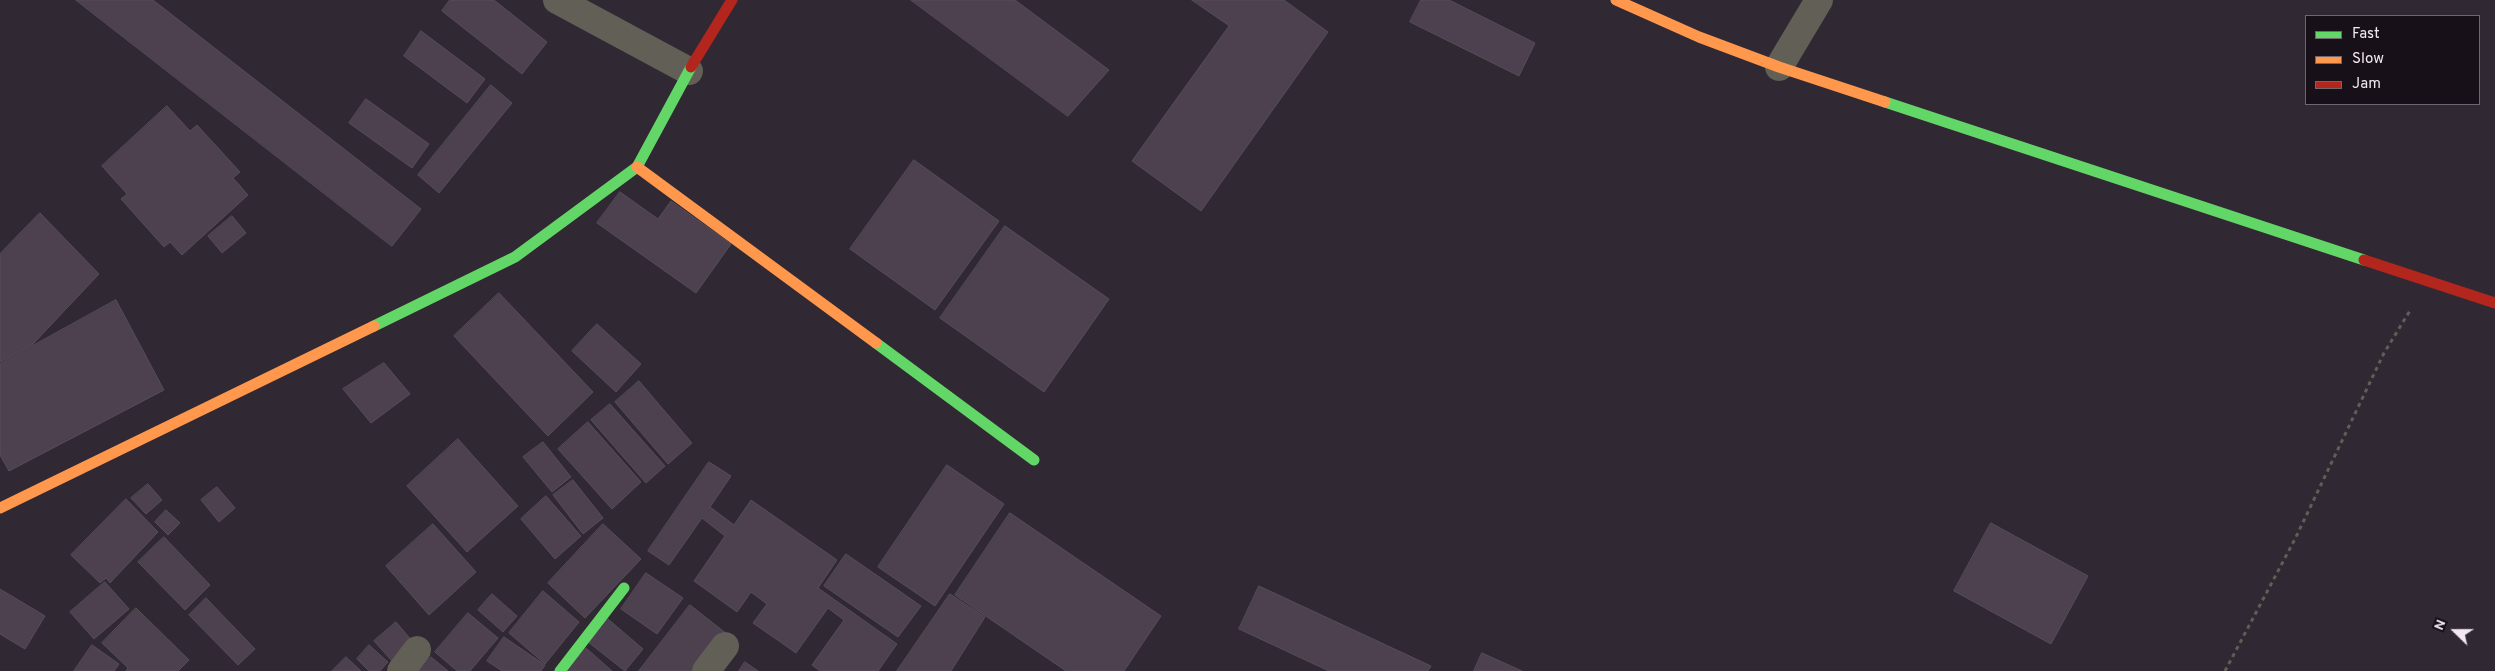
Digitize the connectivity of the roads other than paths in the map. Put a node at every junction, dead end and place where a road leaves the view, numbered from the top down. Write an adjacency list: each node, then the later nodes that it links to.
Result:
1 (557, 0): 6 (street)
2 (732, 0): 6 (street)
3 (1616, 0): 5 (street)
4 (1820, 0): 5 (street)
5 (1780, 67): 8 (street)
6 (689, 71): 7 (street)
7 (637, 167): 9 (street); 10 (street)
8 (2495, 303)
9 (1034, 460)
10 (0, 508)
11 (624, 588): 13 (street)
12 (725, 646): 14 (street)
13 (560, 671)
14 (706, 671)

